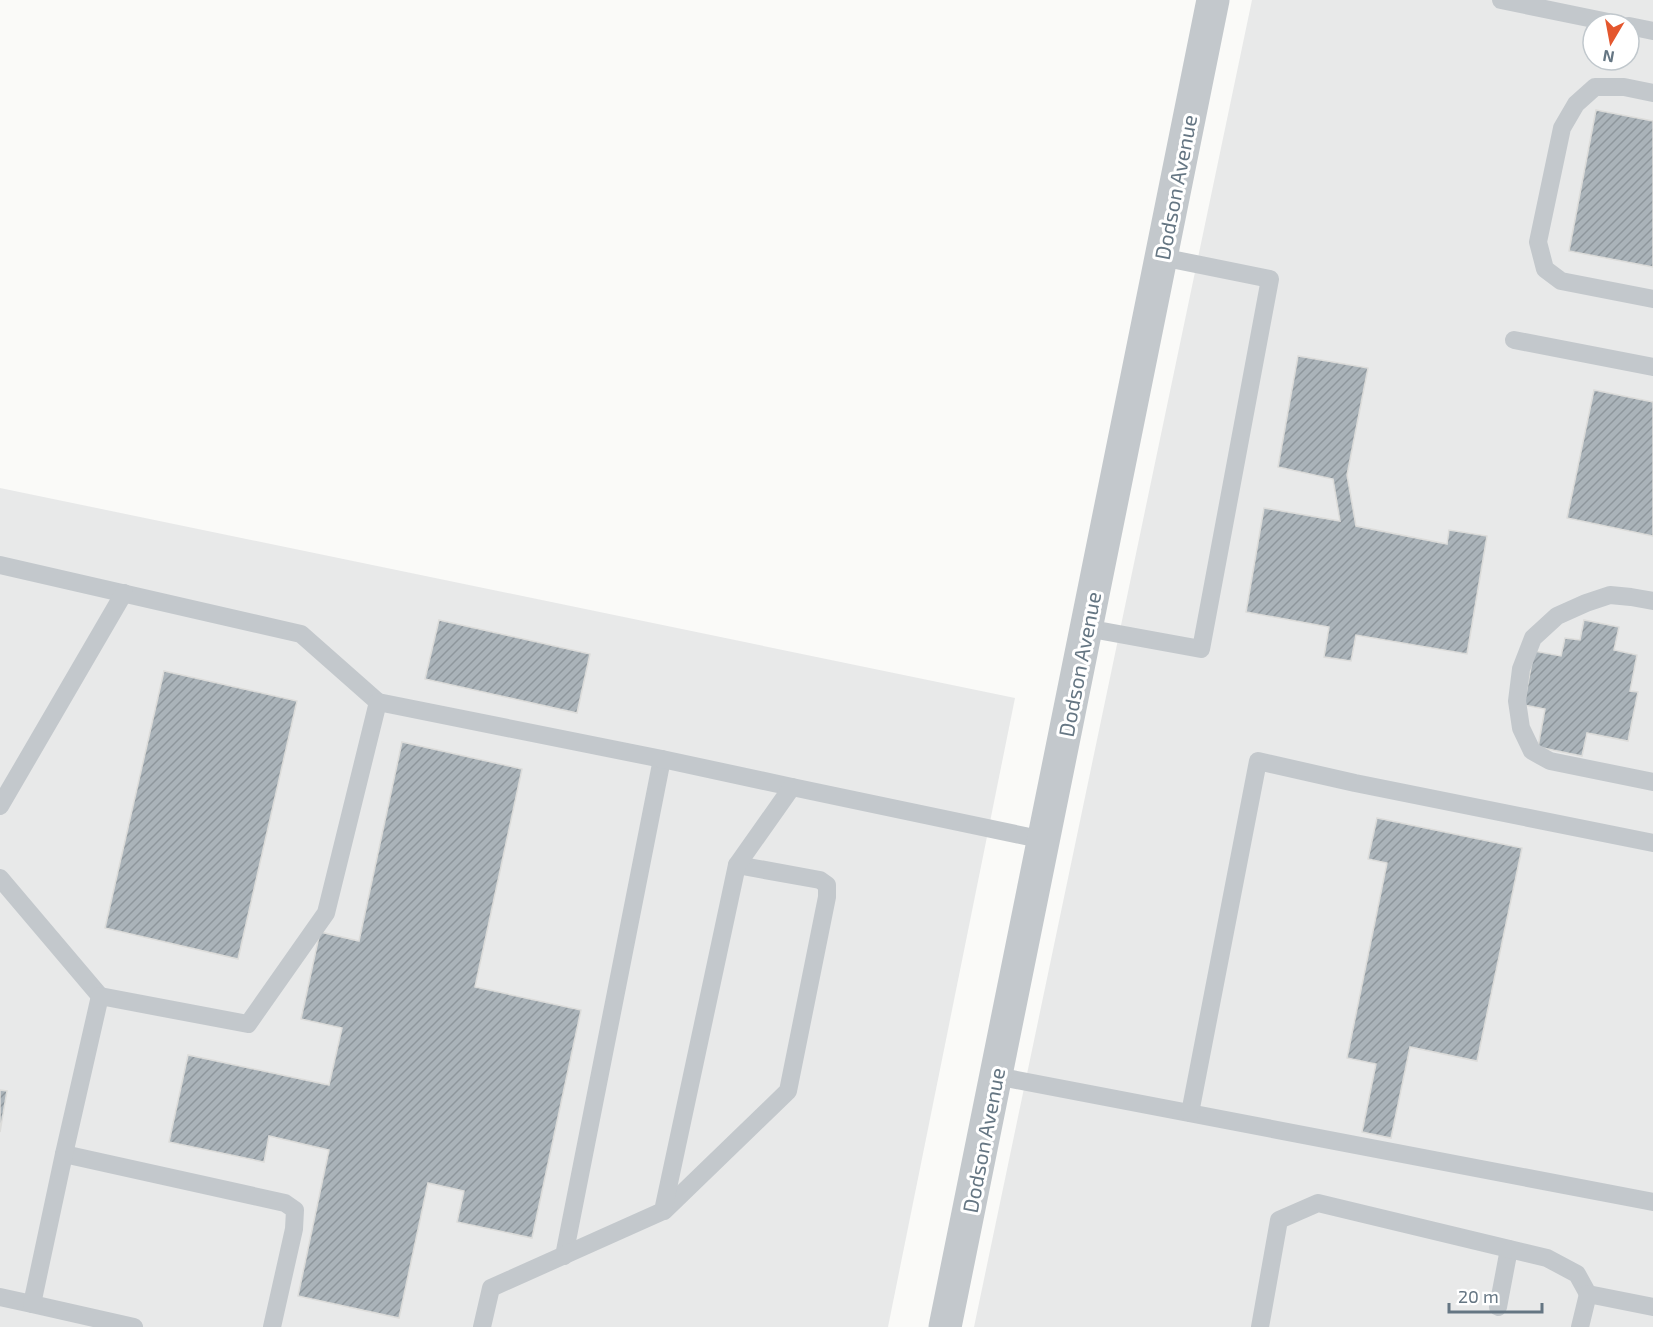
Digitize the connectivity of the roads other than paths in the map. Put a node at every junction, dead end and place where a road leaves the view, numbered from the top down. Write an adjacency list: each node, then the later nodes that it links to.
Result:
1 (1213, 0): 5 (street, Dodson Avenue)
2 (1501, 0): 3 (lane)
3 (1581, 17)
4 (1653, 93): 6 (lane)
5 (1161, 257): 12 (street, Dodson Avenue); 12 (lane)
6 (1653, 299)
7 (1514, 340): 8 (lane)
8 (1653, 367)
9 (0, 565): 10 (lane)
10 (124, 593): 13 (lane); 17 (lane)
11 (1653, 601): 15 (lane)
12 (1086, 628): 18 (street, Dodson Avenue)
13 (378, 702): 14 (lane); 22 (lane)
14 (662, 759): 16 (lane); 29 (lane)
15 (1653, 782)
16 (792, 788): 18 (lane); 20 (lane)
17 (0, 806)
18 (1044, 840): 23 (street, Dodson Avenue)
19 (1653, 843): 24 (lane)
20 (737, 865): 27 (lane); 27 (lane)
21 (0, 878): 22 (lane)
22 (100, 996): 25 (lane)
23 (996, 1076): 24 (lane); 38 (street, Dodson Avenue)
24 (1190, 1113): 26 (lane)
25 (64, 1154): 32 (lane); 36 (lane)
26 (1653, 1203)
27 (663, 1211): 29 (lane)
28 (1509, 1249): 30 (lane); 33 (lane); 39 (lane)
29 (564, 1256): 37 (lane)
30 (1588, 1294): 34 (lane); 40 (lane)
31 (0, 1297): 32 (lane)
32 (32, 1304): 35 (lane)
33 (1498, 1307)
34 (1653, 1307)
35 (134, 1327)
36 (272, 1327)
37 (482, 1327)
38 (945, 1327)
39 (1260, 1327)
40 (1580, 1327)

